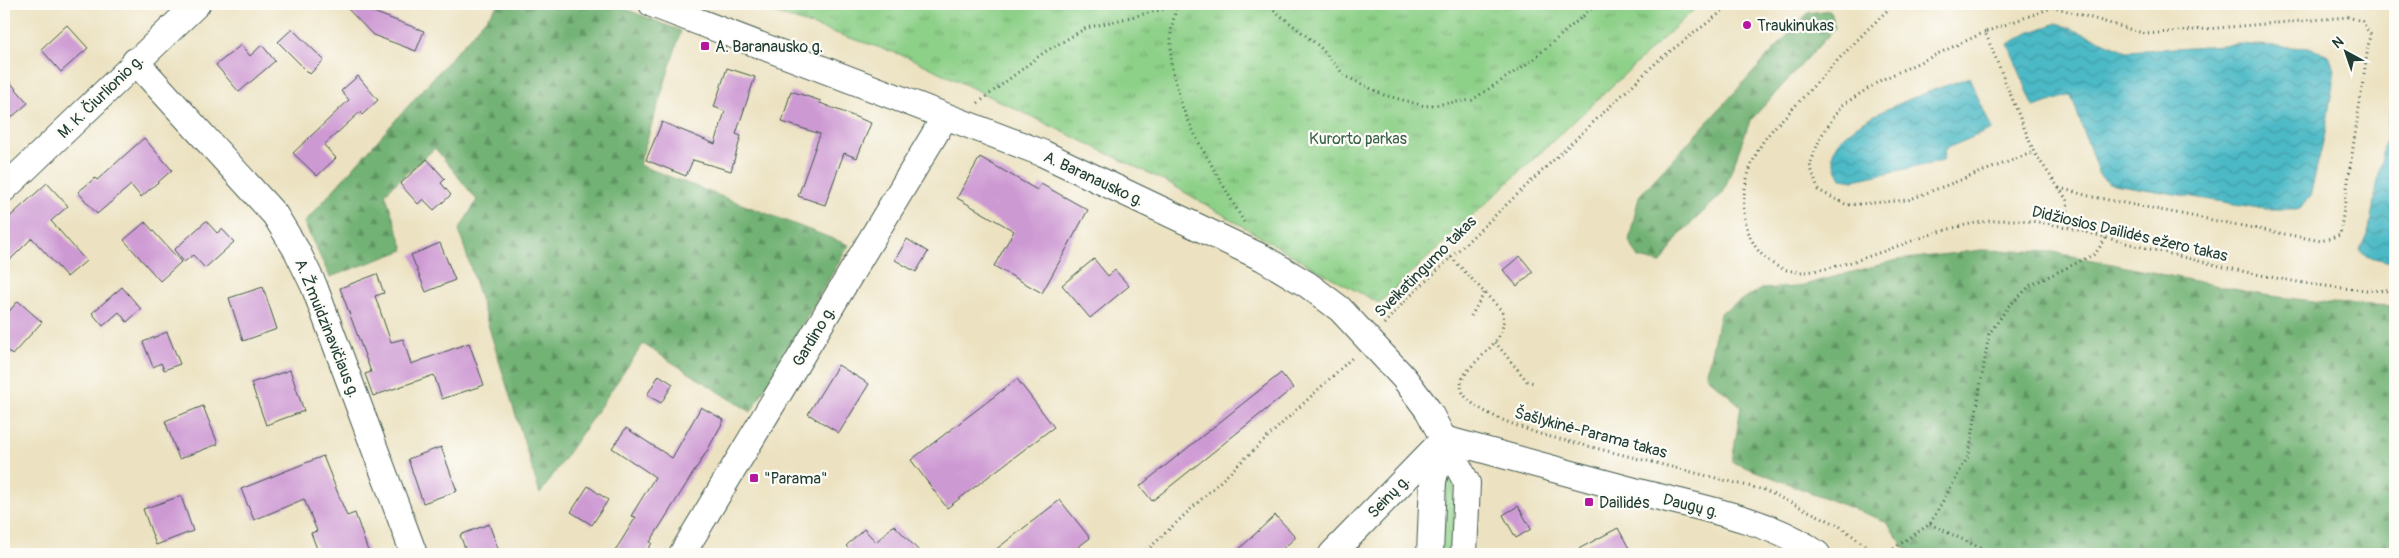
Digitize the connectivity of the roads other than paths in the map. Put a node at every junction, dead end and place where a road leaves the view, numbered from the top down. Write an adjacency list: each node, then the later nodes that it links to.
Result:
1 (197, 4): 3 (street, M. K. Čiurlionio g.)
2 (652, 4): 4 (street, A. Baranausko g.)
3 (135, 61): 5 (street, M. K. Čiurlionio g.); 7 (street, A. Žmuidzinavičiaus g.)
4 (956, 121): 6 (street, A. Baranausko g.); 8 (street, Gardino g.)
5 (4, 190)
6 (1444, 439): 9 (street, Seinų g.); 10 (street); 11 (street, A. Baranausko g.); 12 (street, Daugų g.)
7 (414, 554)
8 (682, 554)
9 (1332, 554)
10 (1430, 554)
11 (1464, 554)
12 (1818, 554)

